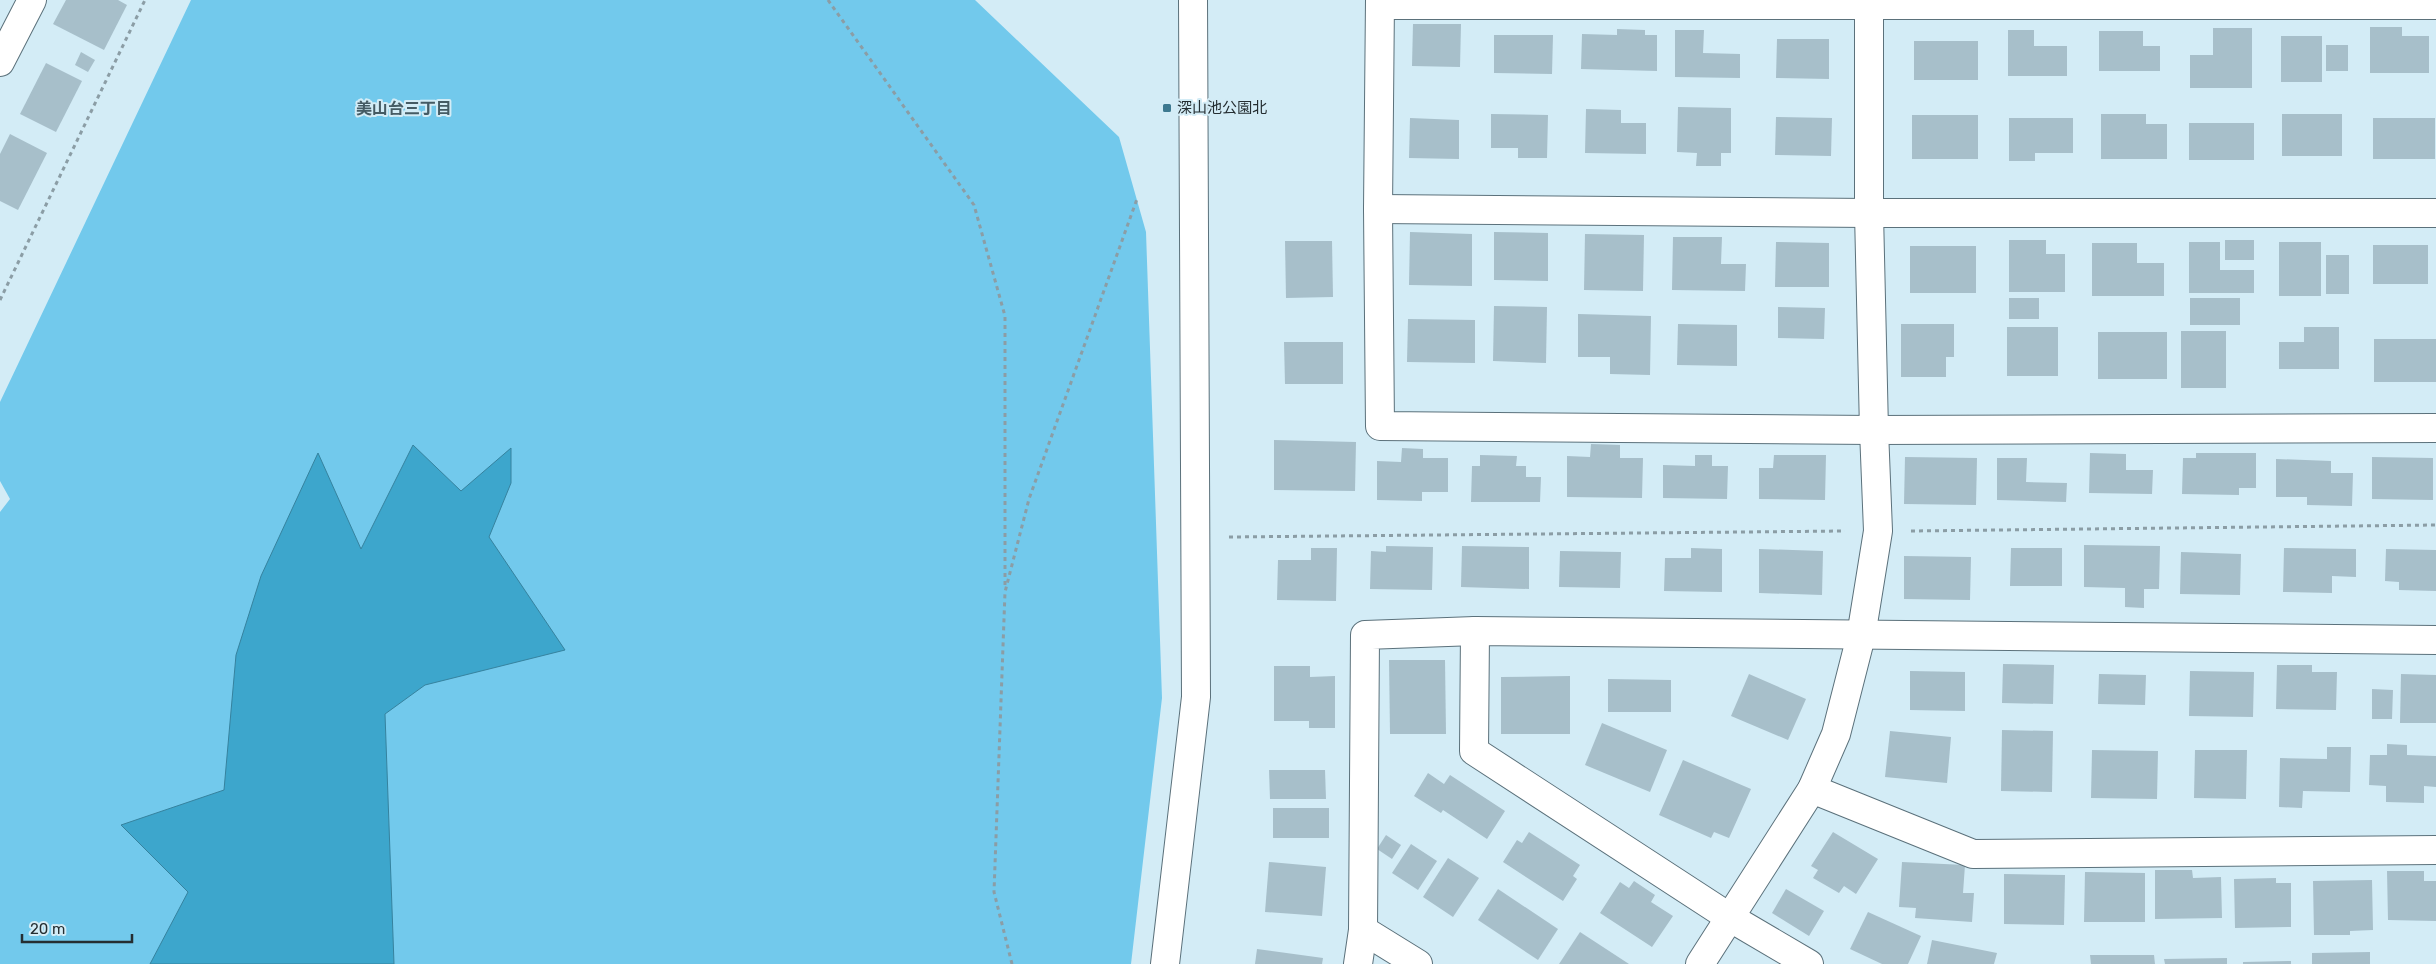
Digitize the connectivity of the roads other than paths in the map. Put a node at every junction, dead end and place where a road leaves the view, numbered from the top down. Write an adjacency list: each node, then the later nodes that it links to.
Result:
1 (32, 0): 6 (street)
2 (1193, 0): 19 (street)
3 (1380, 3): 4 (street); 7 (street)
4 (1870, 3): 5 (street); 8 (street)
5 (2436, 5)
6 (0, 62)
7 (1378, 209): 8 (street); 11 (street)
8 (1869, 213): 9 (street); 11 (street)
9 (2436, 213)
10 (2436, 428): 11 (street)
11 (1874, 430): 13 (street)
12 (1475, 632): 13 (street); 17 (street); 18 (street)
13 (1861, 636): 14 (street); 15 (street)
14 (2436, 640)
15 (1812, 789): 16 (street); 17 (street)
16 (2436, 850)
17 (1729, 917): 22 (street); 23 (street)
18 (1363, 930): 20 (street); 21 (street)
19 (1165, 964)
20 (1358, 964)
21 (1418, 964)
22 (1700, 964)
23 (1808, 964)

